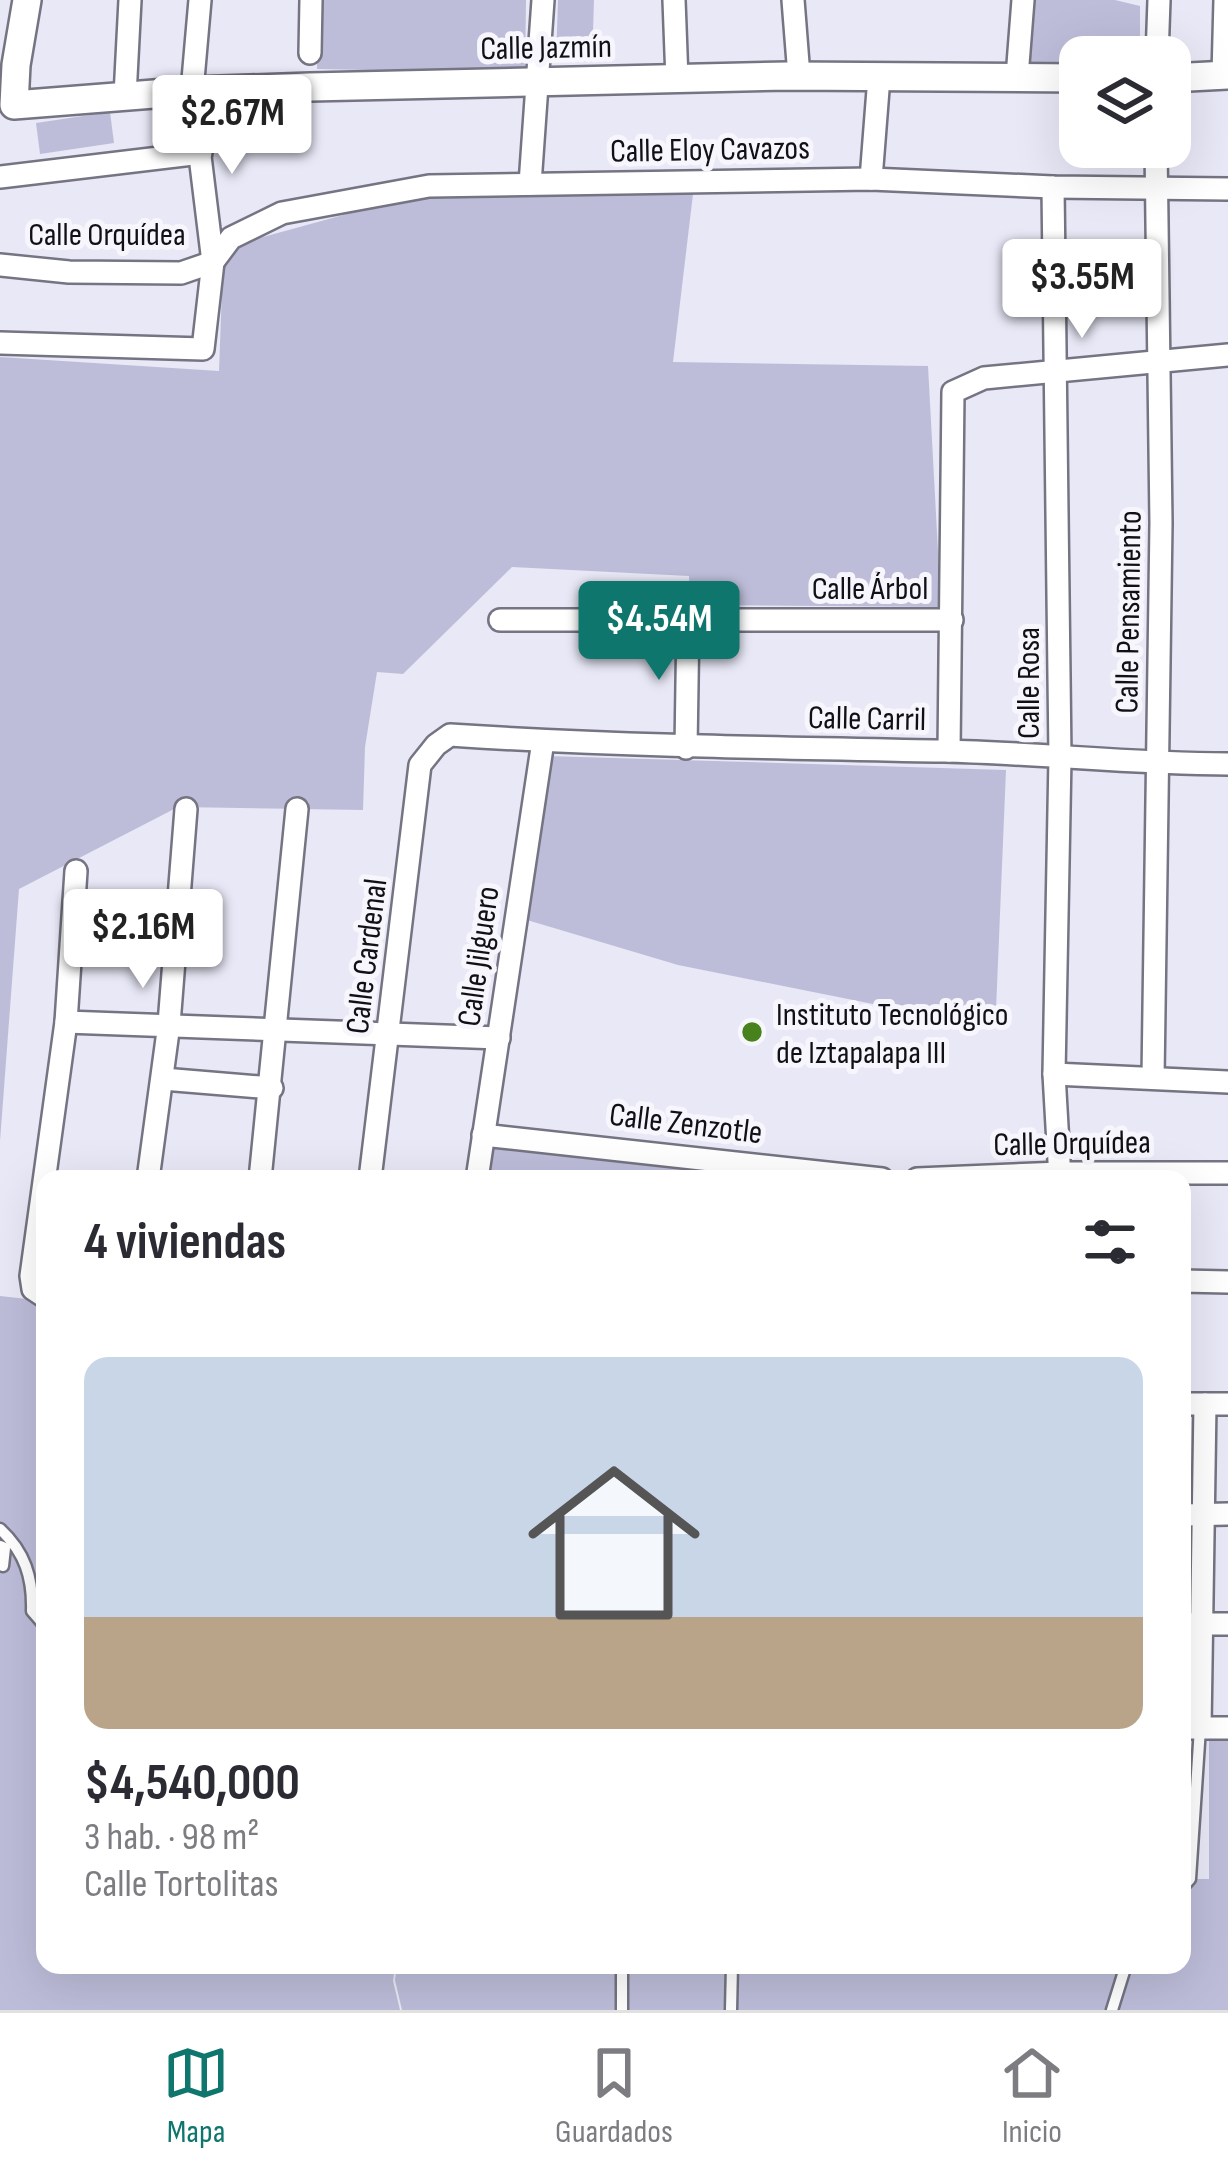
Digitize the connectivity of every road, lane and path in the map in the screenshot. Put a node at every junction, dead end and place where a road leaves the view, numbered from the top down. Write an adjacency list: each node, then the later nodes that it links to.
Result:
1 (27, 0): 23 (street)
2 (130, 0): 22 (street)
3 (200, 0): 21 (street)
4 (311, 0): 12 (street)
5 (543, 0): 20 (street)
6 (674, 0): 19 (street)
7 (793, 0): 14 (street)
8 (1023, 0): 16 (street)
9 (1160, 0): 11 (street)
10 (1225, 0): 13 (street)
11 (1158, 36)
12 (310, 53)
13 (1225, 75): 17 (street)
14 (799, 76): 15 (street, Calle Jazmín); 19 (street, Calle Jazmín)
15 (879, 77): 16 (street, Calle Jazmín); 27 (street)
16 (1017, 77): 18 (street, Calle Jazmín)
17 (1191, 77)
18 (1059, 78)
19 (676, 80): 20 (street, Calle Jazmín)
20 (539, 82): 21 (street, Calle Jazmín); 28 (street)
21 (192, 91): 22 (street, Calle Jazmín); 24 (street)
22 (125, 96): 23 (street, Calle Jazmín)
23 (7, 105)
24 (201, 153): 26 (street); 32 (street)
25 (1156, 168): 30 (street, Calle Pensamiento)
26 (0, 178)
27 (871, 179): 28 (street, Calle Eloy Cavazos); 29 (street, Calle Eloy Cavazos)
28 (530, 184): 32 (street, Calle Eloy Cavazos)
29 (1053, 187): 30 (street, Calle Eloy Cavazos); 37 (street, Calle Rosa)
30 (1156, 188): 31 (street, Calle Eloy Cavazos); 36 (street, Calle Pensamiento)
31 (1228, 188)
32 (213, 262): 33 (street, Calle Orquídea); 34 (street)
33 (0, 265)
34 (0, 343)
35 (1228, 355): 36 (street)
36 (1160, 362): 37 (street); 46 (street, Calle Pensamiento)
37 (1057, 372): 40 (street); 45 (street, Calle Rosa)
38 (500, 620): 39 (street, Calle Árbol)
39 (688, 620): 40 (street, Calle Árbol); 43 (street)
40 (952, 620): 44 (street)
41 (543, 741): 42 (street, Calle Carril); 43 (street, Calle Carril); 55 (street, Calle Jilguero)
42 (436, 745): 54 (street, Calle Cardenal)
43 (686, 748): 44 (street, Calle Carril)
44 (949, 751): 45 (street, Calle Carril)
45 (1060, 757): 46 (street, Calle Carril); 56 (street, Calle Rosa)
46 (1159, 764): 47 (street, Calle Carril); 57 (street, Calle Pensamiento)
47 (1228, 764)
48 (297, 808): 53 (street)
49 (186, 809): 52 (street)
50 (76, 871): 51 (street)
51 (66, 1022): 52 (street); 62 (street)
52 (169, 1024): 53 (street); 58 (street)
53 (278, 1030): 54 (street); 60 (street)
54 (389, 1034): 55 (street); 65 (street, Calle Cardenal)
55 (499, 1038): 61 (street, Calle Jilguero)
56 (1054, 1074): 57 (street); 68 (street, Calle Rosa)
57 (1153, 1078): 59 (street)
58 (163, 1079): 60 (street); 63 (street)
59 (1228, 1082)
60 (272, 1088): 64 (street)
61 (483, 1135): 66 (street, Calle Jilguero); 67 (street, Calle Zenzotle)
62 (46, 1170)
63 (149, 1170)
64 (261, 1170)
65 (371, 1170)
66 (478, 1170)
67 (780, 1170)
68 (1061, 1170)
69 (1228, 1173): 70 (street, Calle Orquídea)
70 (1191, 1174)
71 (36, 1240): 74 (street)
72 (1191, 1281): 73 (street)
73 (1228, 1282)
74 (36, 1291)
75 (1205, 1404): 77 (street)
76 (1228, 1514): 77 (street)
77 (1193, 1515): 83 (street)
78 (0, 1529): 81 (lane)
79 (0, 1546): 80 (lane)
80 (0, 1565)
81 (36, 1616)
82 (1228, 1624): 83 (street)
83 (1192, 1625): 84 (street)
84 (1191, 1728): 85 (street)
85 (1228, 1728)
86 (622, 1974): 89 (lane)
87 (732, 1974): 90 (lane)
88 (1123, 1974): 91 (lane)
89 (622, 2010)
90 (731, 2010)
91 (1112, 2010)

